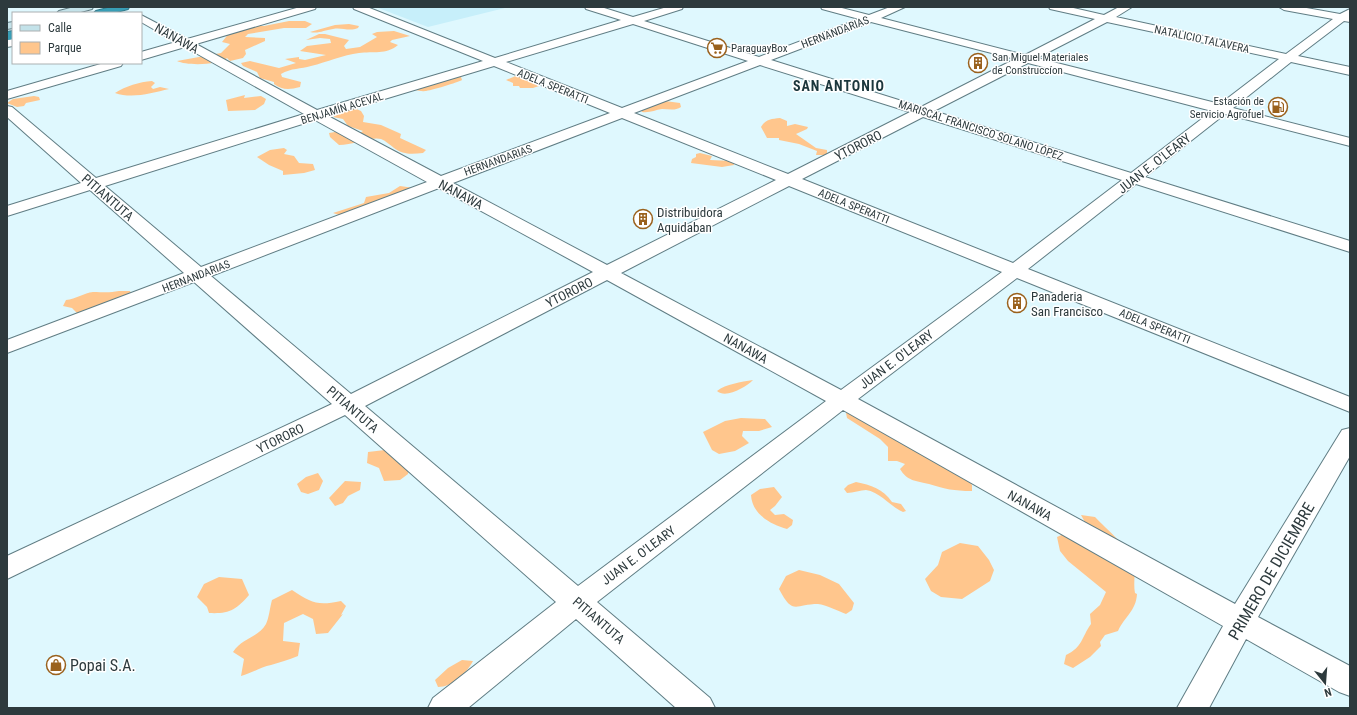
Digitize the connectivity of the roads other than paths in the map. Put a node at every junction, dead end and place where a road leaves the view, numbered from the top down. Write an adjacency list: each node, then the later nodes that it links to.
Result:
1 (88, 7): 12 (street)
2 (124, 7): 13 (highway)
3 (311, 7): 19 (street)
4 (358, 7): 24 (street, ADELA SPERATTI)
5 (590, 7): 18 (street, MARISCAL FRANCISCO SOLANO LÓPEZ)
6 (678, 7): 18 (street, BENJAMÍN ACEVAL)
7 (826, 7): 17 (street)
8 (900, 7): 17 (street, HERNANDARIAS)
9 (1054, 7): 16 (street, NATALICIO TALAVERA)
10 (1127, 7): 16 (street, YTORORO)
11 (1284, 7): 15 (street)
12 (67, 12)
13 (104, 12)
14 (144, 13): 19 (street, NANAWA)
15 (1347, 16): 21 (street, JUAN E. O'LEARY)
16 (1105, 18): 21 (street, NATALICIO TALAVERA); 22 (street, YTORORO)
17 (871, 19): 22 (street); 23 (street, HERNANDARIAS)
18 (633, 21): 23 (street, MARISCAL FRANCISCO SOLANO LÓPEZ); 24 (street, BENJAMÍN ACEVAL)
19 (186, 43): 20 (street); 32 (street, NANAWA)
20 (142, 56)
21 (1288, 58): 26 (street, NATALICIO TALAVERA); 29 (street, JUAN E. O'LEARY)
22 (1026, 59): 29 (street); 30 (street, YTORORO)
23 (762, 61): 30 (street, MARISCAL FRANCISCO SOLANO LÓPEZ); 31 (street, HERNANDARIAS)
24 (494, 62): 31 (street, ADELA SPERATTI); 32 (street, BENJAMÍN ACEVAL)
25 (114, 64): 27 (street)
26 (1350, 71)
27 (7, 95)
28 (7, 110): 37 (street, PITIANTUTA)
29 (1223, 110): 33 (street); 34 (street, JUAN E. O'LEARY)
30 (923, 112): 34 (street, MARISCAL FRANCISCO SOLANO LÓPEZ); 35 (street, YTORORO)
31 (622, 114): 35 (street, ADELA SPERATTI); 36 (street, HERNANDARIAS)
32 (316, 115): 36 (street, NANAWA); 37 (street, BENJAMÍN ACEVAL)
33 (1350, 142)
34 (1134, 179): 39 (street, MARISCAL FRANCISCO SOLANO LÓPEZ); 40 (street, JUAN E. O'LEARY)
35 (789, 180): 40 (street, ADELA SPERATTI); 41 (street, YTORORO)
36 (438, 182): 41 (street, NANAWA); 42 (street, HERNANDARIAS)
37 (94, 184): 38 (street, BENJAMÍN ACEVAL); 42 (street, PITIANTUTA)
38 (7, 211)
39 (1350, 247)
40 (1016, 270): 44 (street, JUAN E. O'LEARY); 45 (street, ADELA SPERATTI)
41 (608, 272): 44 (street, NANAWA); 46 (street, YTORORO)
42 (199, 275): 43 (street, HERNANDARIAS); 46 (street, PITIANTUTA)
43 (7, 347)
44 (842, 400): 49 (street, JUAN E. O'LEARY); 50 (street, NANAWA)
45 (1350, 404)
46 (348, 405): 48 (street, YTORORO); 49 (street, PITIANTUTA)
47 (1350, 436): 50 (street, PRIMERO DE DICIEMBRE)
48 (7, 568)
49 (577, 602): 52 (street, JUAN E. O'LEARY); 53 (street, PITIANTUTA)
50 (1240, 622): 51 (street, NANAWA); 54 (street, PRIMERO DE DICIEMBRE)
51 (1350, 682)
52 (444, 708)
53 (699, 708)
54 (1193, 708)

